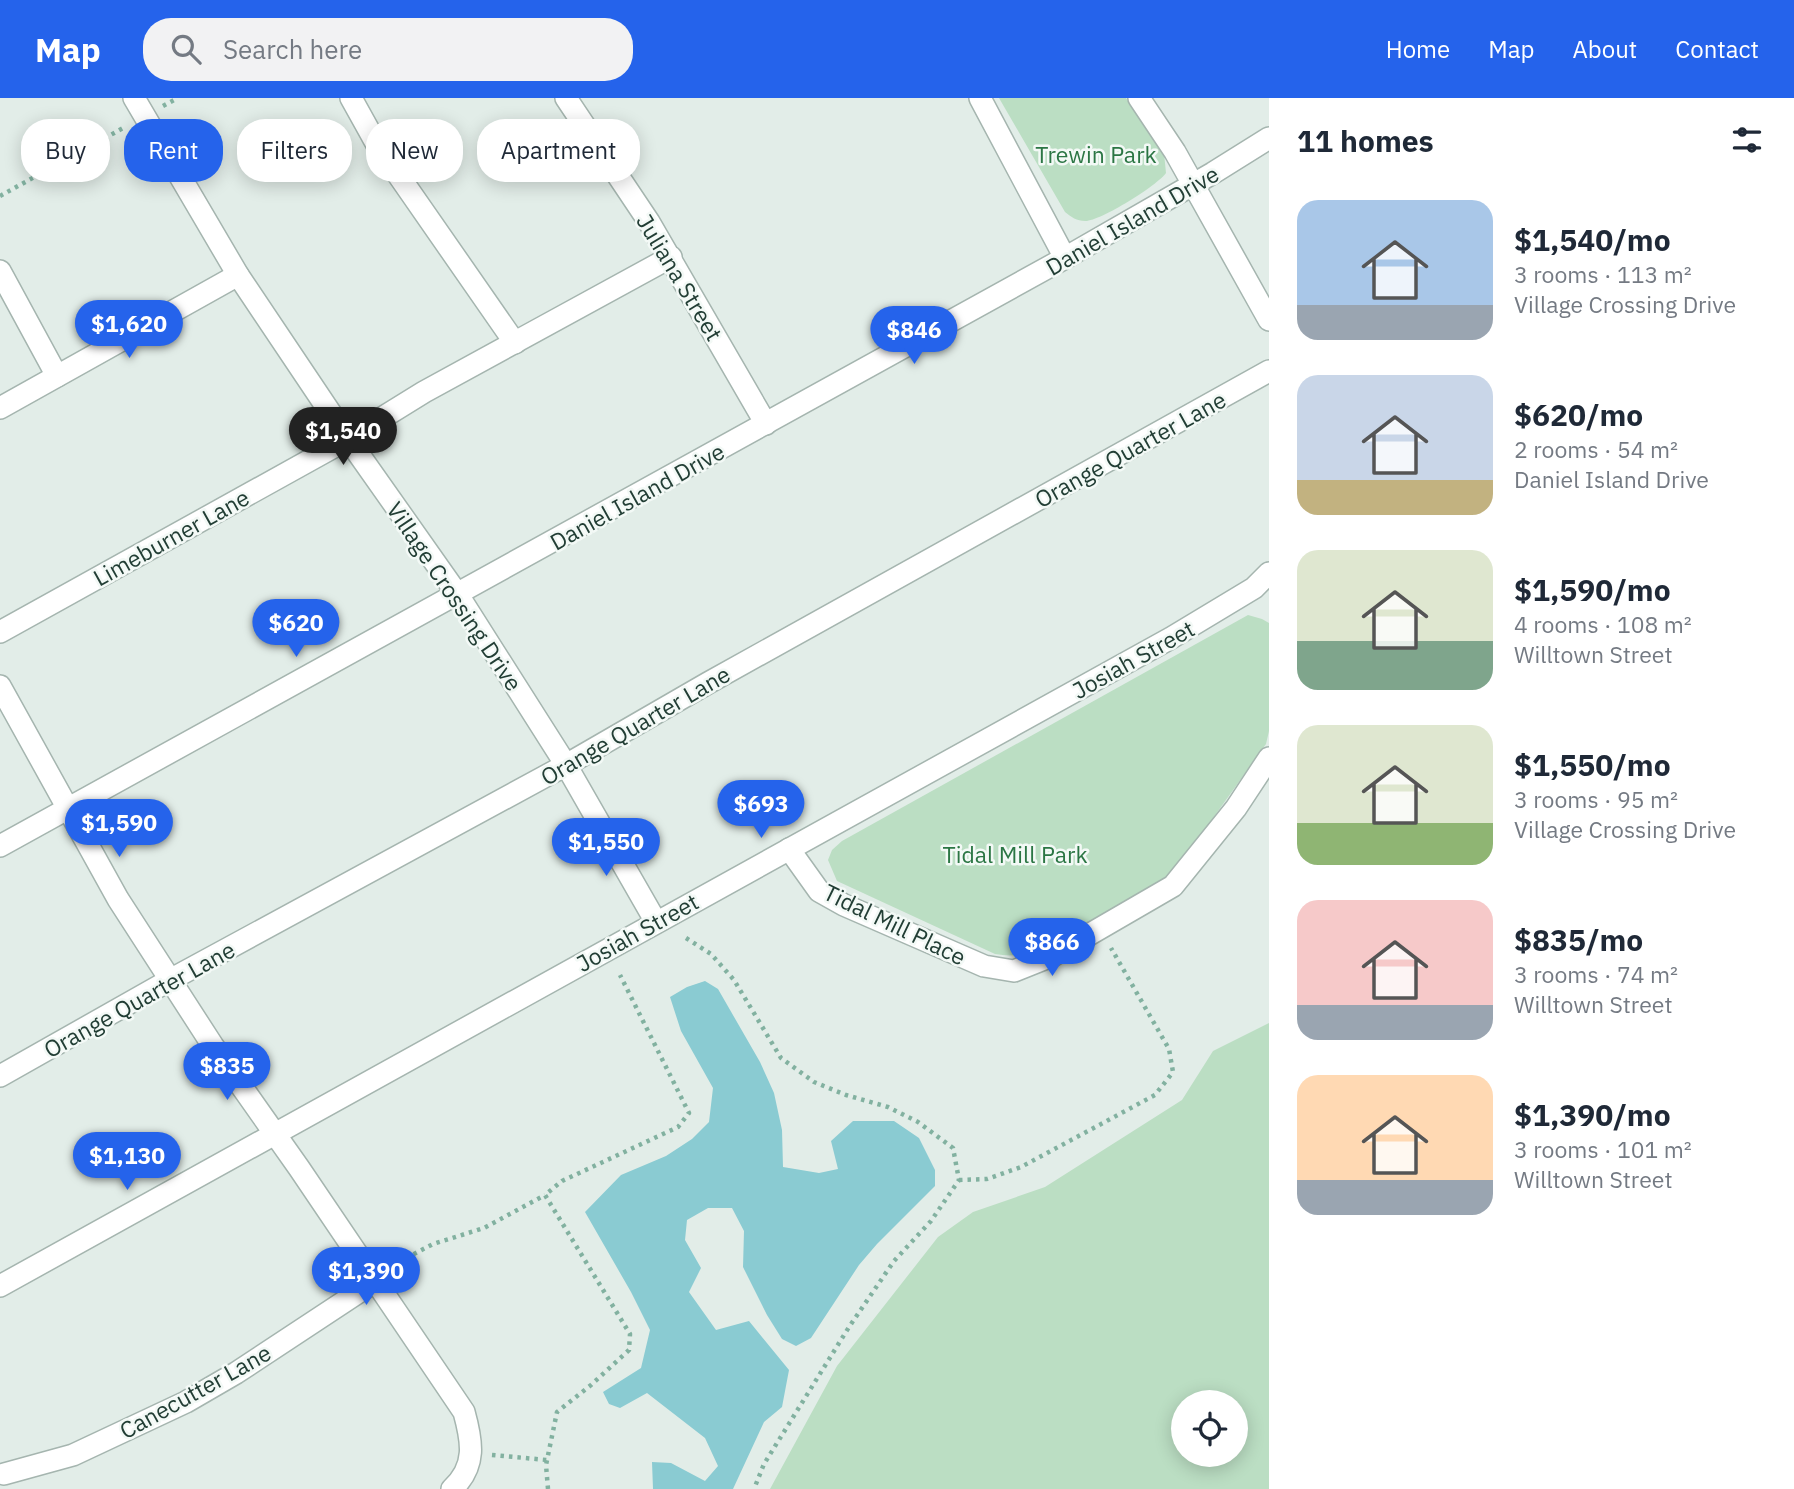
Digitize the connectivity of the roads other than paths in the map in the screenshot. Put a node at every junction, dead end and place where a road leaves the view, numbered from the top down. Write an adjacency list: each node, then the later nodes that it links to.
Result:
1 (351, 98): 13 (street)
2 (566, 98): 8 (street, Juliana Street)
3 (980, 98): 9 (street)
4 (1139, 98): 7 (street)
5 (139, 107): 11 (street, Village Crossing Drive)
6 (1269, 138): 7 (street, Daniel Island Drive)
7 (1192, 185): 9 (street, Daniel Island Drive); 12 (street)
8 (671, 257): 13 (street, Limeburner Lane); 17 (street, Juliana Street)
9 (1065, 258): 17 (street, Daniel Island Drive)
10 (0, 271): 15 (street)
11 (238, 275): 15 (street); 18 (street, Village Crossing Drive)
12 (1269, 320)
13 (515, 343): 18 (street, Limeburner Lane)
14 (1269, 371): 24 (street, Orange Quarter Lane)
15 (57, 376): 16 (street)
16 (0, 408)
17 (766, 424): 20 (street, Daniel Island Drive)
18 (348, 439): 20 (street, Village Crossing Drive); 21 (street, Limeburner Lane)
19 (1266, 586): 27 (street, Josiah Street)
20 (458, 595): 24 (street, Village Crossing Drive); 25 (street, Daniel Island Drive)
21 (0, 632)
22 (0, 686): 25 (street)
23 (1269, 758): 27 (street, Tidal Mill Place)
24 (566, 765): 28 (street, Village Crossing Drive); 29 (street, Orange Quarter Lane)
25 (66, 808): 26 (street, Daniel Island Drive); 29 (street)
26 (0, 846)
27 (789, 849): 28 (street, Josiah Street)
28 (656, 922): 31 (street, Josiah Street)
29 (170, 980): 30 (street, Orange Quarter Lane); 31 (street)
30 (0, 1076)
31 (275, 1135): 32 (street); 33 (street, Josiah Street)
32 (374, 1282): 34 (street, Canecutter Lane); 35 (street)
33 (0, 1286)
34 (4, 1476)
35 (452, 1489)

